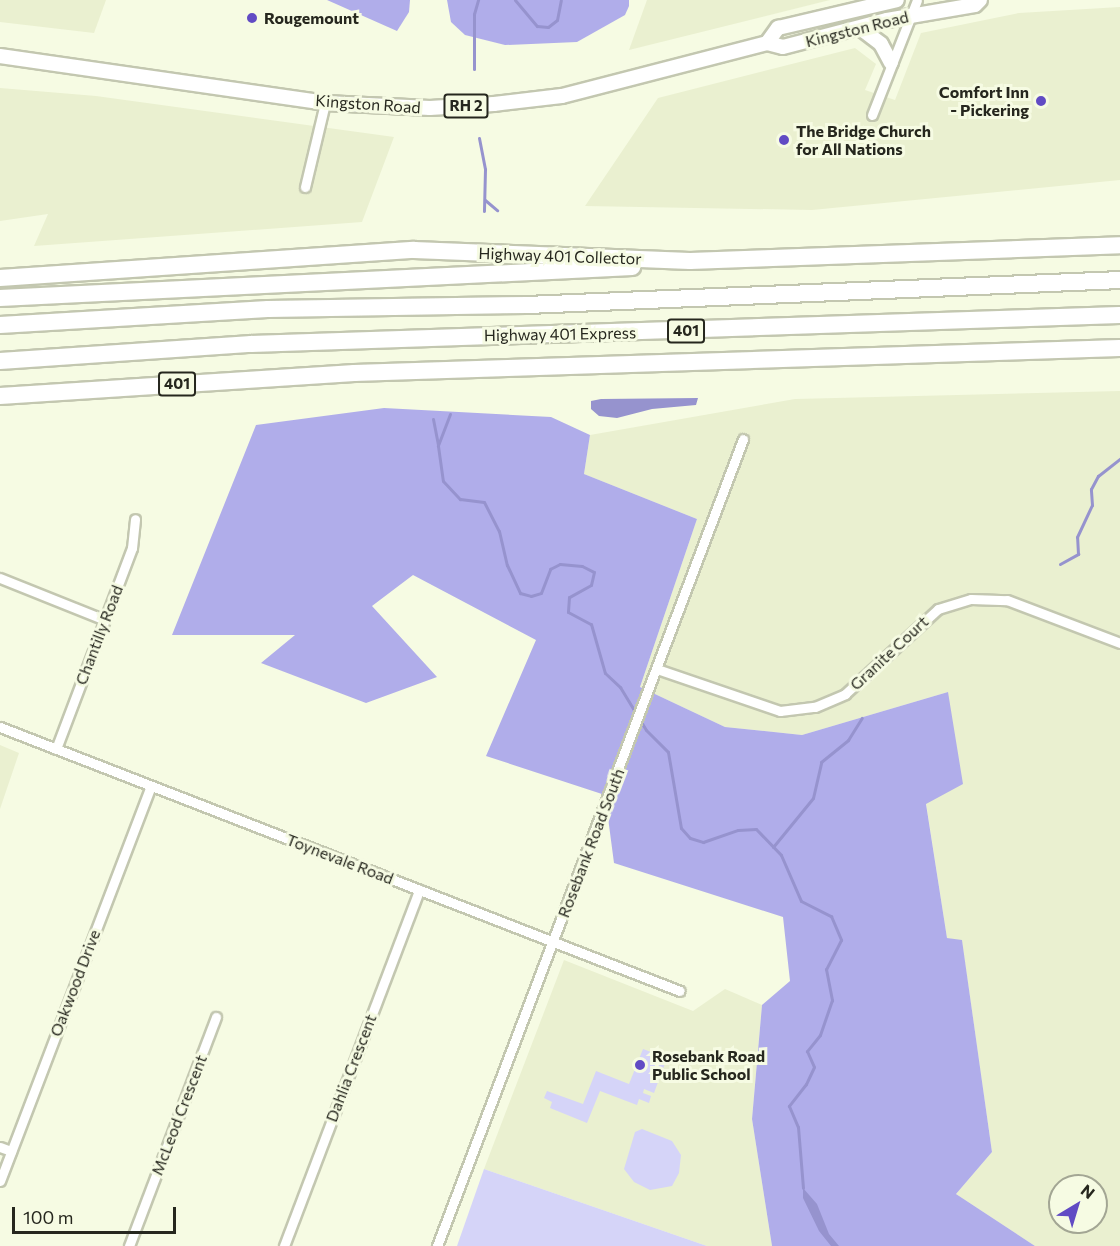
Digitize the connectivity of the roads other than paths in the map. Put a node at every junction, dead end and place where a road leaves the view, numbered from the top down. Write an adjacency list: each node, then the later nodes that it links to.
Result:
1 (897, 0): 6 (main road, Kingston Road / RH 2)
2 (917, 0): 4 (street)
3 (980, 0): 4 (main road, Kingston Road / RH 2)
4 (911, 16): 5 (main road, Kingston Road / RH 2); 8 (street)
5 (860, 28): 6 (main road, Kingston Road / RH 2); 8 (main road)
6 (767, 43): 9 (main road, Kingston Road / RH 2)
7 (0, 56): 9 (main road, Kingston Road / RH 2)
8 (891, 63): 10 (street)
9 (325, 103): 11 (street)
10 (872, 115)
11 (305, 187)
12 (1120, 245): 13 (highway, Highway 401 Collector)
13 (690, 261): 14 (highway, Highway 401 Collector); 16 (highway)
14 (0, 278)
15 (1120, 280): 18 (highway, Highway 401 Express / 401)
16 (0, 298)
17 (1120, 315): 20 (highway, Highway 401 Express / 401)
18 (0, 325)
19 (1120, 348): 21 (highway, 401)
20 (0, 361)
21 (0, 396)
22 (743, 439): 27 (street, Rosebank Road South)
23 (135, 519): 25 (street, Chantilly Road)
24 (0, 578): 25 (street)
25 (105, 620): 29 (street, Chantilly Road)
26 (1120, 643): 27 (street, Granite Court)
27 (657, 669): 32 (street, Rosebank Road South)
28 (0, 727): 29 (street, Toynevale Road)
29 (56, 749): 30 (street, Toynevale Road)
30 (151, 786): 31 (street, Toynevale Road); 36 (street, Oakwood Drive)
31 (419, 890): 32 (street, Toynevale Road); 39 (street, Dahlia Crescent)
32 (553, 942): 33 (street, Toynevale Road); 40 (street, Rosebank Road South)
33 (680, 991)
34 (216, 1017): 38 (street, McLeod Crescent)
35 (0, 1147): 36 (street)
36 (11, 1151): 37 (street, Oakwood Drive)
37 (0, 1181)
38 (129, 1246)
39 (284, 1246)
40 (437, 1246)

